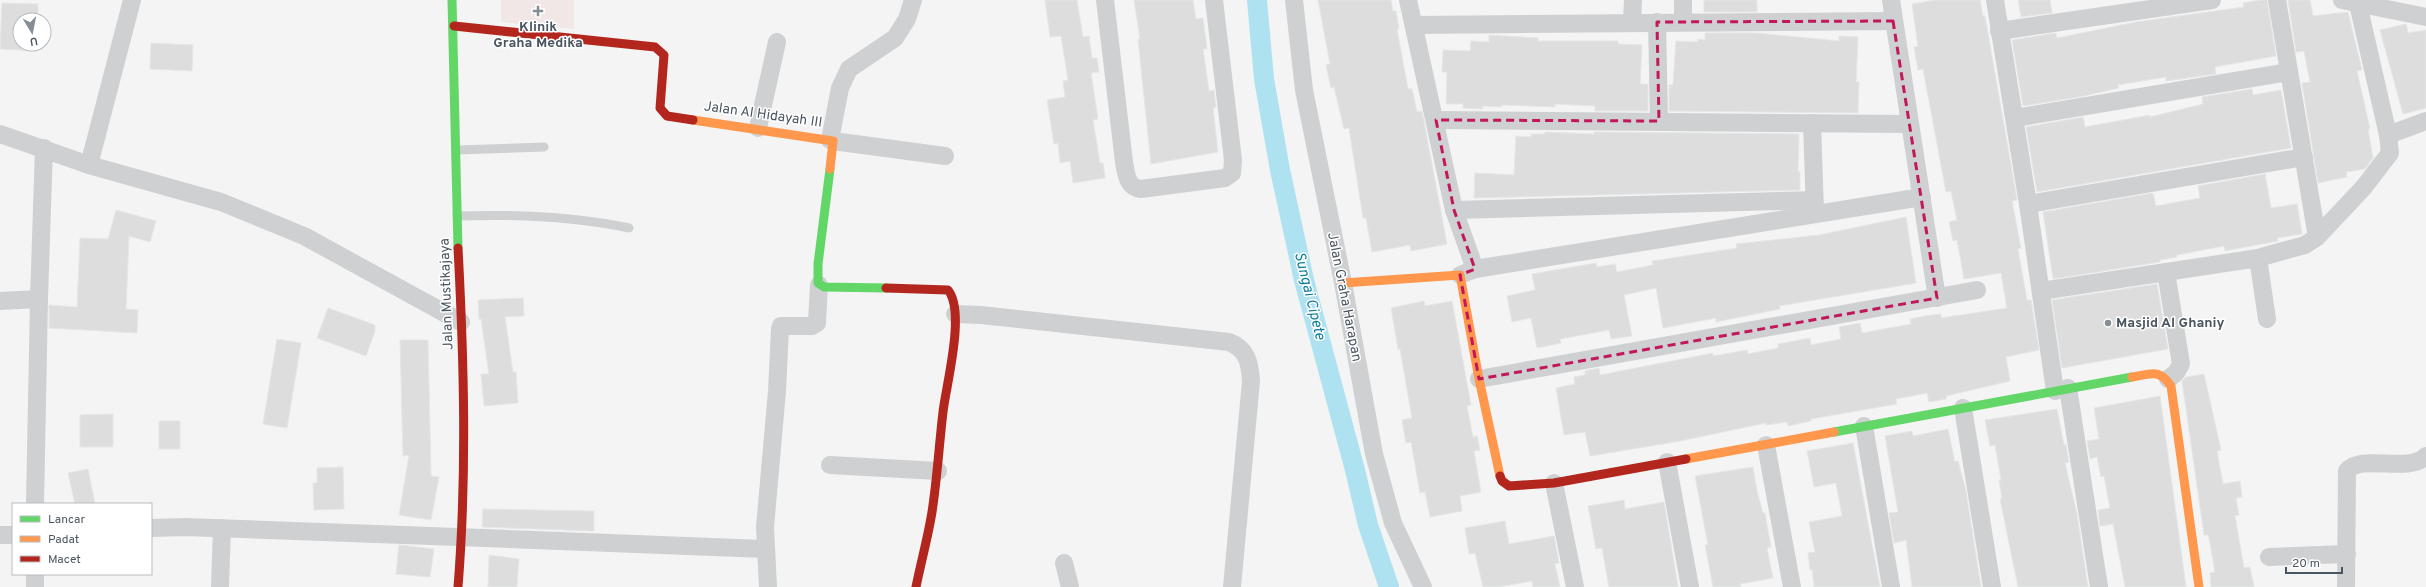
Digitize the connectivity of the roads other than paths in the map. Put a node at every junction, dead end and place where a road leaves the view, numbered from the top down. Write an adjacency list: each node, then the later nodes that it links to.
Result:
1 (132, 0): 40 (street)
2 (452, 0): 21 (street, Jalan Mustikajaya)
3 (913, 0): 34 (street)
4 (1105, 0): 5 (street)
5 (1214, 0)
6 (1294, 0): 51 (street, Jalan Graha Harapan)
7 (1408, 0): 20 (street)
8 (1633, 0): 17 (street)
9 (1683, 0): 19 (street)
10 (1891, 0): 16 (street)
11 (1995, 0): 22 (street)
12 (2212, 0): 22 (street)
13 (2277, 0): 24 (street)
14 (2350, 2): 15 (street); 33 (street)
15 (2426, 17)
16 (1893, 21): 19 (street); 30 (street)
17 (1632, 22): 18 (street); 20 (street)
18 (1657, 22): 19 (street); 27 (street)
19 (1683, 22)
20 (1414, 25): 26 (street)
21 (454, 26): 31 (street, Jalan Al Hidayah III); 37 (street, Jalan Mustikajaya)
22 (1999, 31): 25 (street)
23 (777, 42): 31 (street)
24 (2289, 72): 25 (street); 39 (street)
25 (2015, 118): 42 (street)
26 (1436, 120): 27 (street); 44 (street)
27 (1659, 121): 29 (street)
28 (2426, 121): 33 (street)
29 (1812, 123): 30 (street); 43 (street)
30 (1910, 124): 41 (street)
31 (758, 128): 34 (street, Jalan Al Hidayah III)
32 (0, 134): 36 (street)
33 (2388, 135): 47 (street)
34 (832, 140): 38 (street); 52 (street, Jalan Al Hidayah III)
35 (544, 147): 37 (lane)
36 (44, 148): 40 (street); 56 (street)
37 (457, 150): 45 (street, Jalan Mustikajaya)
38 (945, 156)
39 (2304, 158): 42 (street); 47 (street)
40 (89, 165): 60 (street)
41 (1922, 197): 43 (street); 55 (street)
42 (2028, 204): 54 (street)
43 (1814, 207): 44 (street); 49 (street)
44 (1454, 210): 49 (street)
45 (457, 216): 46 (lane); 60 (street, Jalan Mustikajaya)
46 (629, 228)
47 (2317, 237): 48 (street)
48 (2258, 258): 50 (street); 59 (street)
49 (1468, 272): 51 (street); 61 (street)
50 (2166, 272): 54 (street); 62 (street)
51 (1343, 283): 90 (street, Jalan Graha Harapan)
52 (820, 285): 58 (street); 78 (street)
53 (1977, 290): 55 (street)
54 (2042, 292): 63 (street)
55 (1937, 298): 61 (street)
56 (38, 299): 57 (street); 72 (street)
57 (0, 300)
58 (955, 314): 70 (street); 89 (street)
59 (2267, 319)
60 (461, 322): 77 (street, Jalan Mustikajaya)
61 (1479, 379): 71 (street)
62 (2168, 379): 63 (street); 97 (street)
63 (2061, 390): 64 (street); 96 (street)
64 (1963, 408): 65 (street); 95 (street)
65 (1864, 426): 66 (street); 94 (street)
66 (1766, 445): 68 (street); 93 (street)
67 (2426, 456): 79 (street)
68 (1667, 462): 71 (street); 92 (street)
69 (830, 465): 70 (street)
70 (938, 471): 87 (street)
71 (1554, 483): 91 (street)
72 (35, 503)
73 (152, 528): 74 (street)
74 (222, 528): 77 (street); 84 (street)
75 (0, 535): 76 (street)
76 (12, 535)
77 (462, 538): 78 (street); 85 (street, Jalan Mustikajaya)
78 (766, 549): 86 (street)
79 (2347, 554): 80 (street); 98 (street)
80 (2269, 557)
81 (1064, 562): 88 (street)
82 (35, 575): 83 (street)
83 (35, 587)
84 (220, 587)
85 (458, 587)
86 (768, 587)
87 (916, 587)
88 (1070, 587)
89 (1232, 587)
90 (1423, 587)
91 (1575, 587)
92 (1690, 587)
93 (1792, 587)
94 (1890, 587)
95 (1992, 587)
96 (2100, 587)
97 (2199, 587)
98 (2346, 587)

